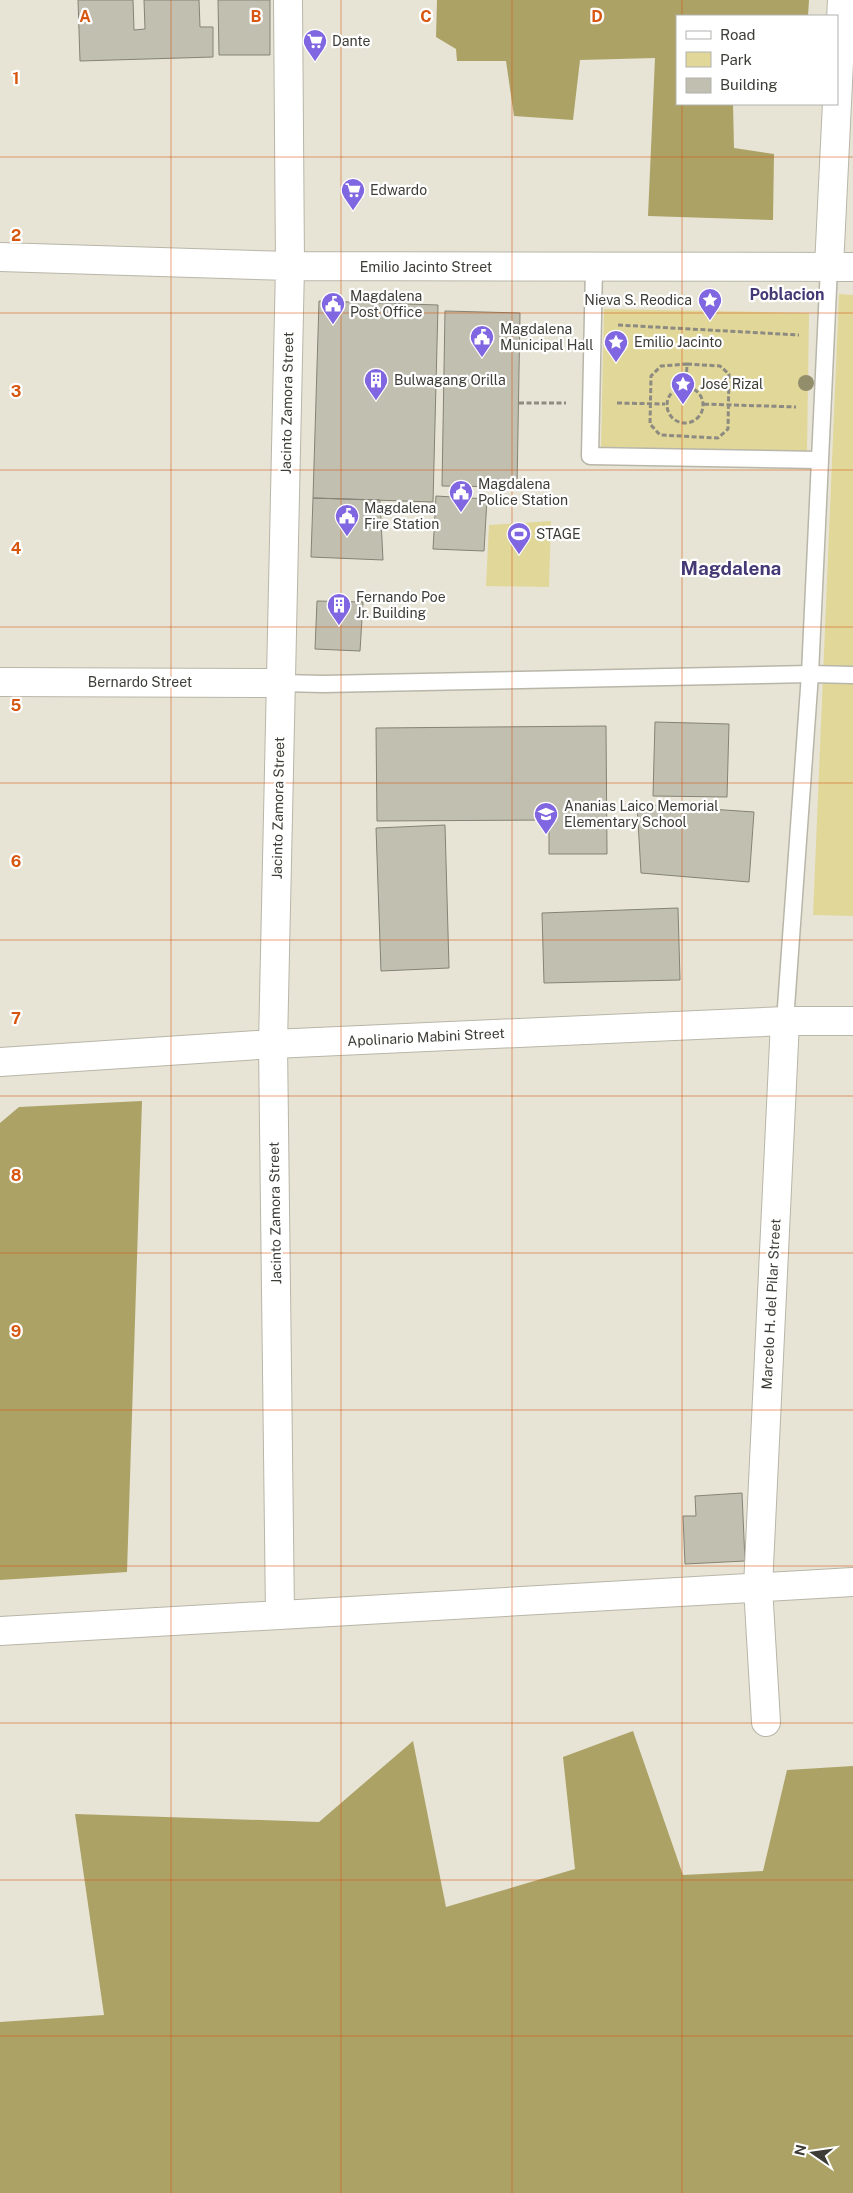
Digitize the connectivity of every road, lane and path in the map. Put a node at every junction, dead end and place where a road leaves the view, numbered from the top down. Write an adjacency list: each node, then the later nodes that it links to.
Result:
1 (288, 0): 4 (street, Jacinto Zamora Street)
2 (842, 0): 6 (street)
3 (0, 257): 4 (street, Emilio Jacinto Street)
4 (290, 266): 5 (street, Emilio Jacinto Street); 22 (street, Jacinto Zamora Street)
5 (594, 267): 6 (street, Emilio Jacinto Street); 7 (lane)
6 (841, 267): 8 (lane)
7 (592, 324): 8 (path); 11 (lane)
8 (826, 336): 17 (lane)
9 (687, 364): 10 (path); 13 (path); 16 (path)
10 (686, 387): 14 (path); 15 (path)
11 (591, 402): 12 (path); 13 (path); 18 (lane)
12 (519, 403)
13 (650, 404): 14 (path); 16 (path)
14 (665, 404): 15 (path)
15 (704, 404): 16 (path)
16 (730, 405): 17 (path)
17 (822, 409): 18 (lane)
18 (820, 460): 19 (lane)
19 (810, 674): 20 (lane); 22 (lane); 23 (lane)
20 (853, 675)
21 (0, 682): 22 (street, Bernardo Street)
22 (280, 682): 25 (street, Jacinto Zamora Street)
23 (785, 1021): 24 (street, Apolinario Mabini Street); 25 (street, Apolinario Mabini Street); 28 (street, Marcelo H. del Pilar Street)
24 (853, 1021)
25 (273, 1044): 26 (street, Apolinario Mabini Street); 29 (street, Jacinto Zamora Street)
26 (0, 1062)
27 (853, 1582): 28 (street)
28 (758, 1587): 29 (street); 31 (street, Marcelo H. del Pilar Street)
29 (280, 1615): 30 (street)
30 (0, 1632)
31 (766, 1722)

